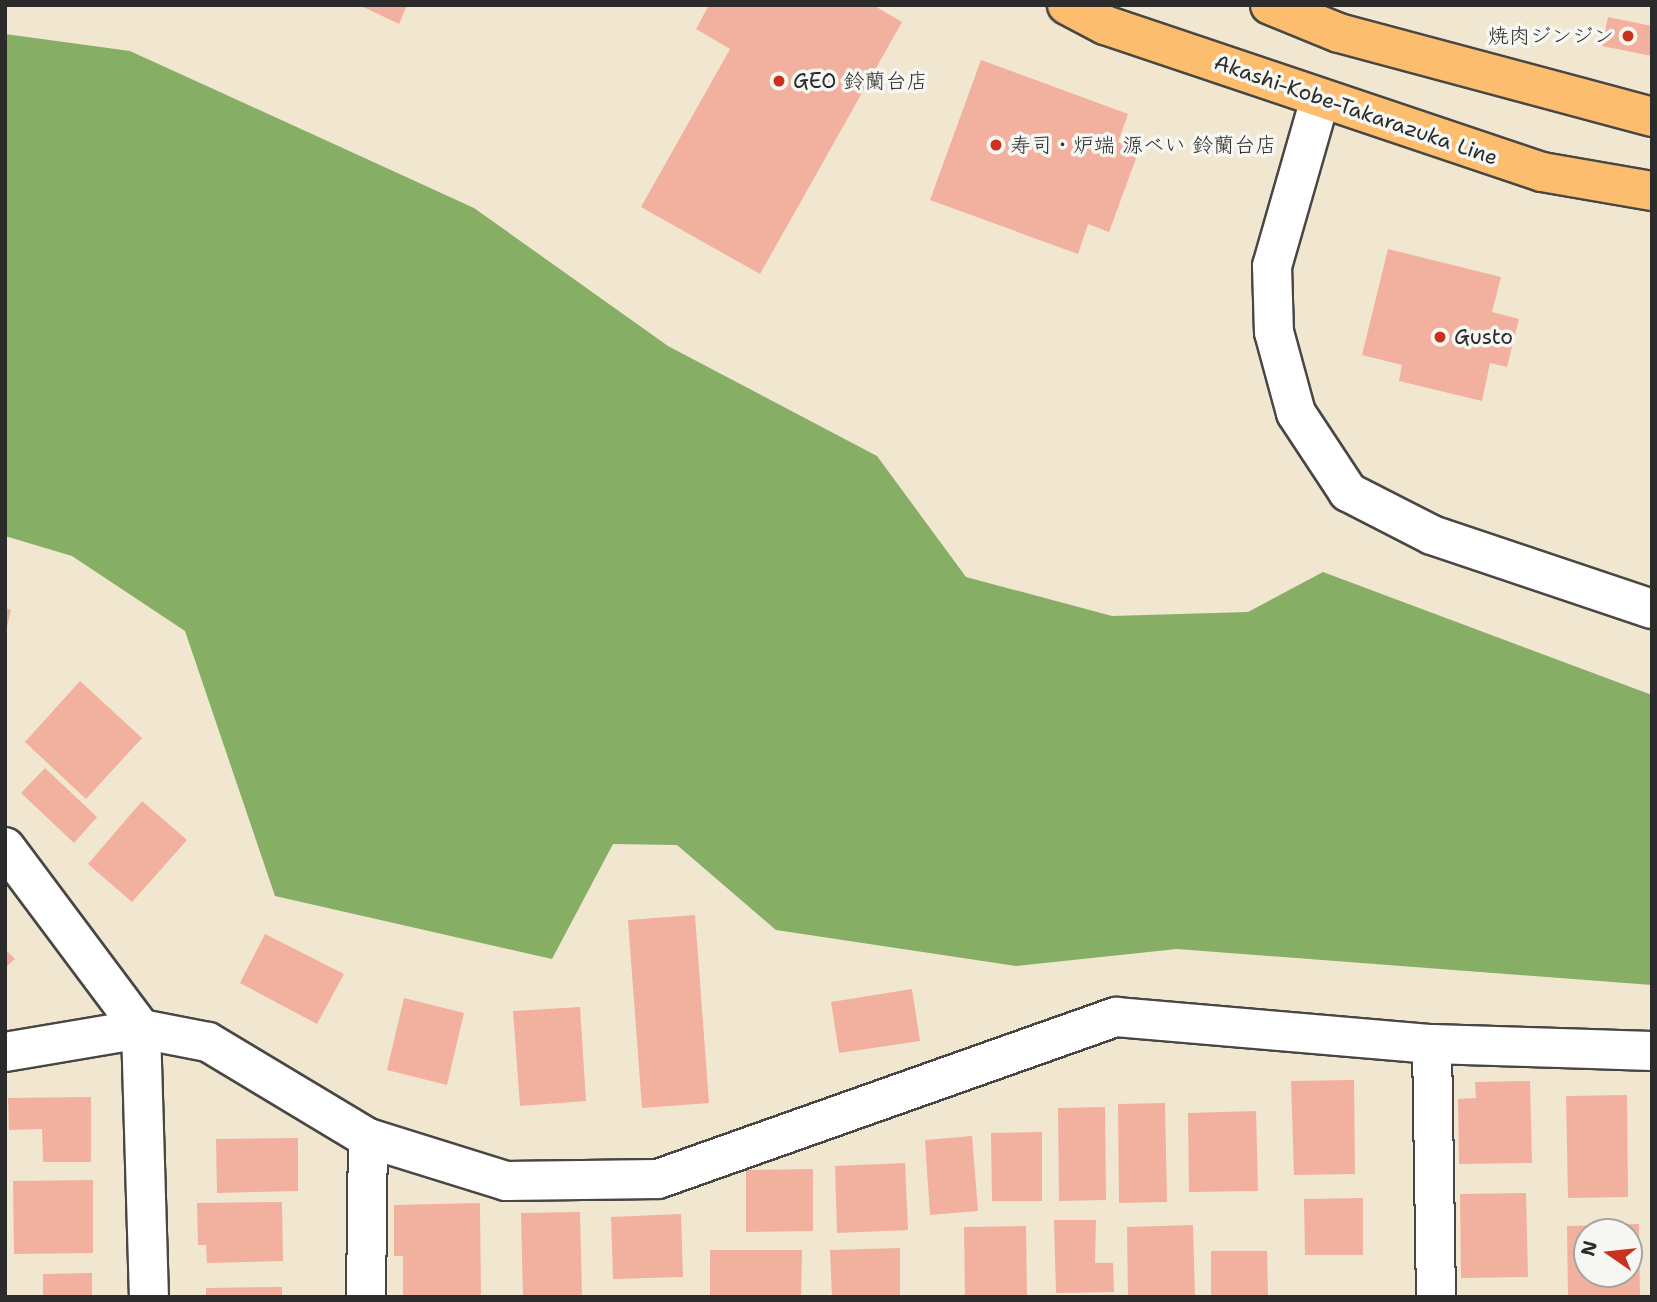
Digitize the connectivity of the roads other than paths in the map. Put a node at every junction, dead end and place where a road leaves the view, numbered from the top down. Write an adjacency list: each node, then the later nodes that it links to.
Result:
1 (1067, 5): 3 (main road, Akashi-Kobe-Takarazuka Line)
2 (1270, 5): 4 (main road)
3 (1320, 99): 5 (main road, Akashi-Kobe-Takarazuka Line); 6 (street)
4 (1652, 117)
5 (1652, 191)
6 (1652, 609)
7 (5, 847): 8 (street)
8 (141, 1029): 11 (street); 12 (street); 13 (street)
9 (1432, 1044): 10 (street); 12 (street); 15 (street)
10 (1652, 1051)
11 (5, 1052)
12 (368, 1138): 14 (street)
13 (149, 1297)
14 (366, 1297)
15 (1436, 1297)

